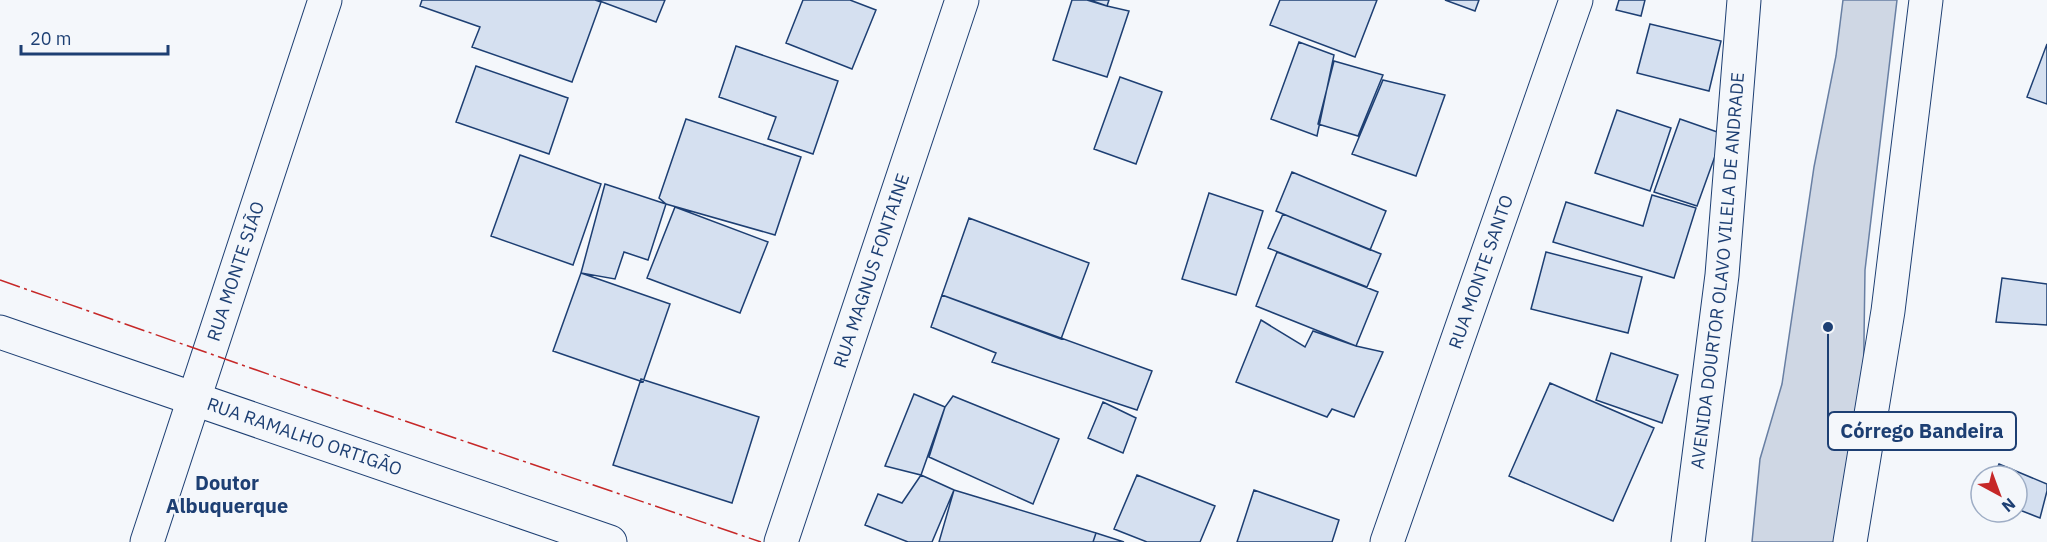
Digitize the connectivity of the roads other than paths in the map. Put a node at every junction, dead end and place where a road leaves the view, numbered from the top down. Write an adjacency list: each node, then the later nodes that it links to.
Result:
1 (325, 0): 7 (street, RUA MONTE SIÃO)
2 (962, 0): 10 (street, RUA MAGNUS FONTAINE)
3 (1576, 0): 11 (street, RUA MONTE SANTO)
4 (1744, 0): 12 (street, AVENIDA DOURTOR OLAVO VILELA DE ANDRADE)
5 (1926, 0): 13 (street)
6 (0, 332): 7 (street, RUA RAMALHO ORTIGÃO)
7 (195, 398): 8 (street, RUA MONTE SIÃO); 9 (street, RUA RAMALHO ORTIGÃO)
8 (147, 542)
9 (610, 542)
10 (781, 542)
11 (1387, 542)
12 (1688, 542)
13 (1850, 542)

